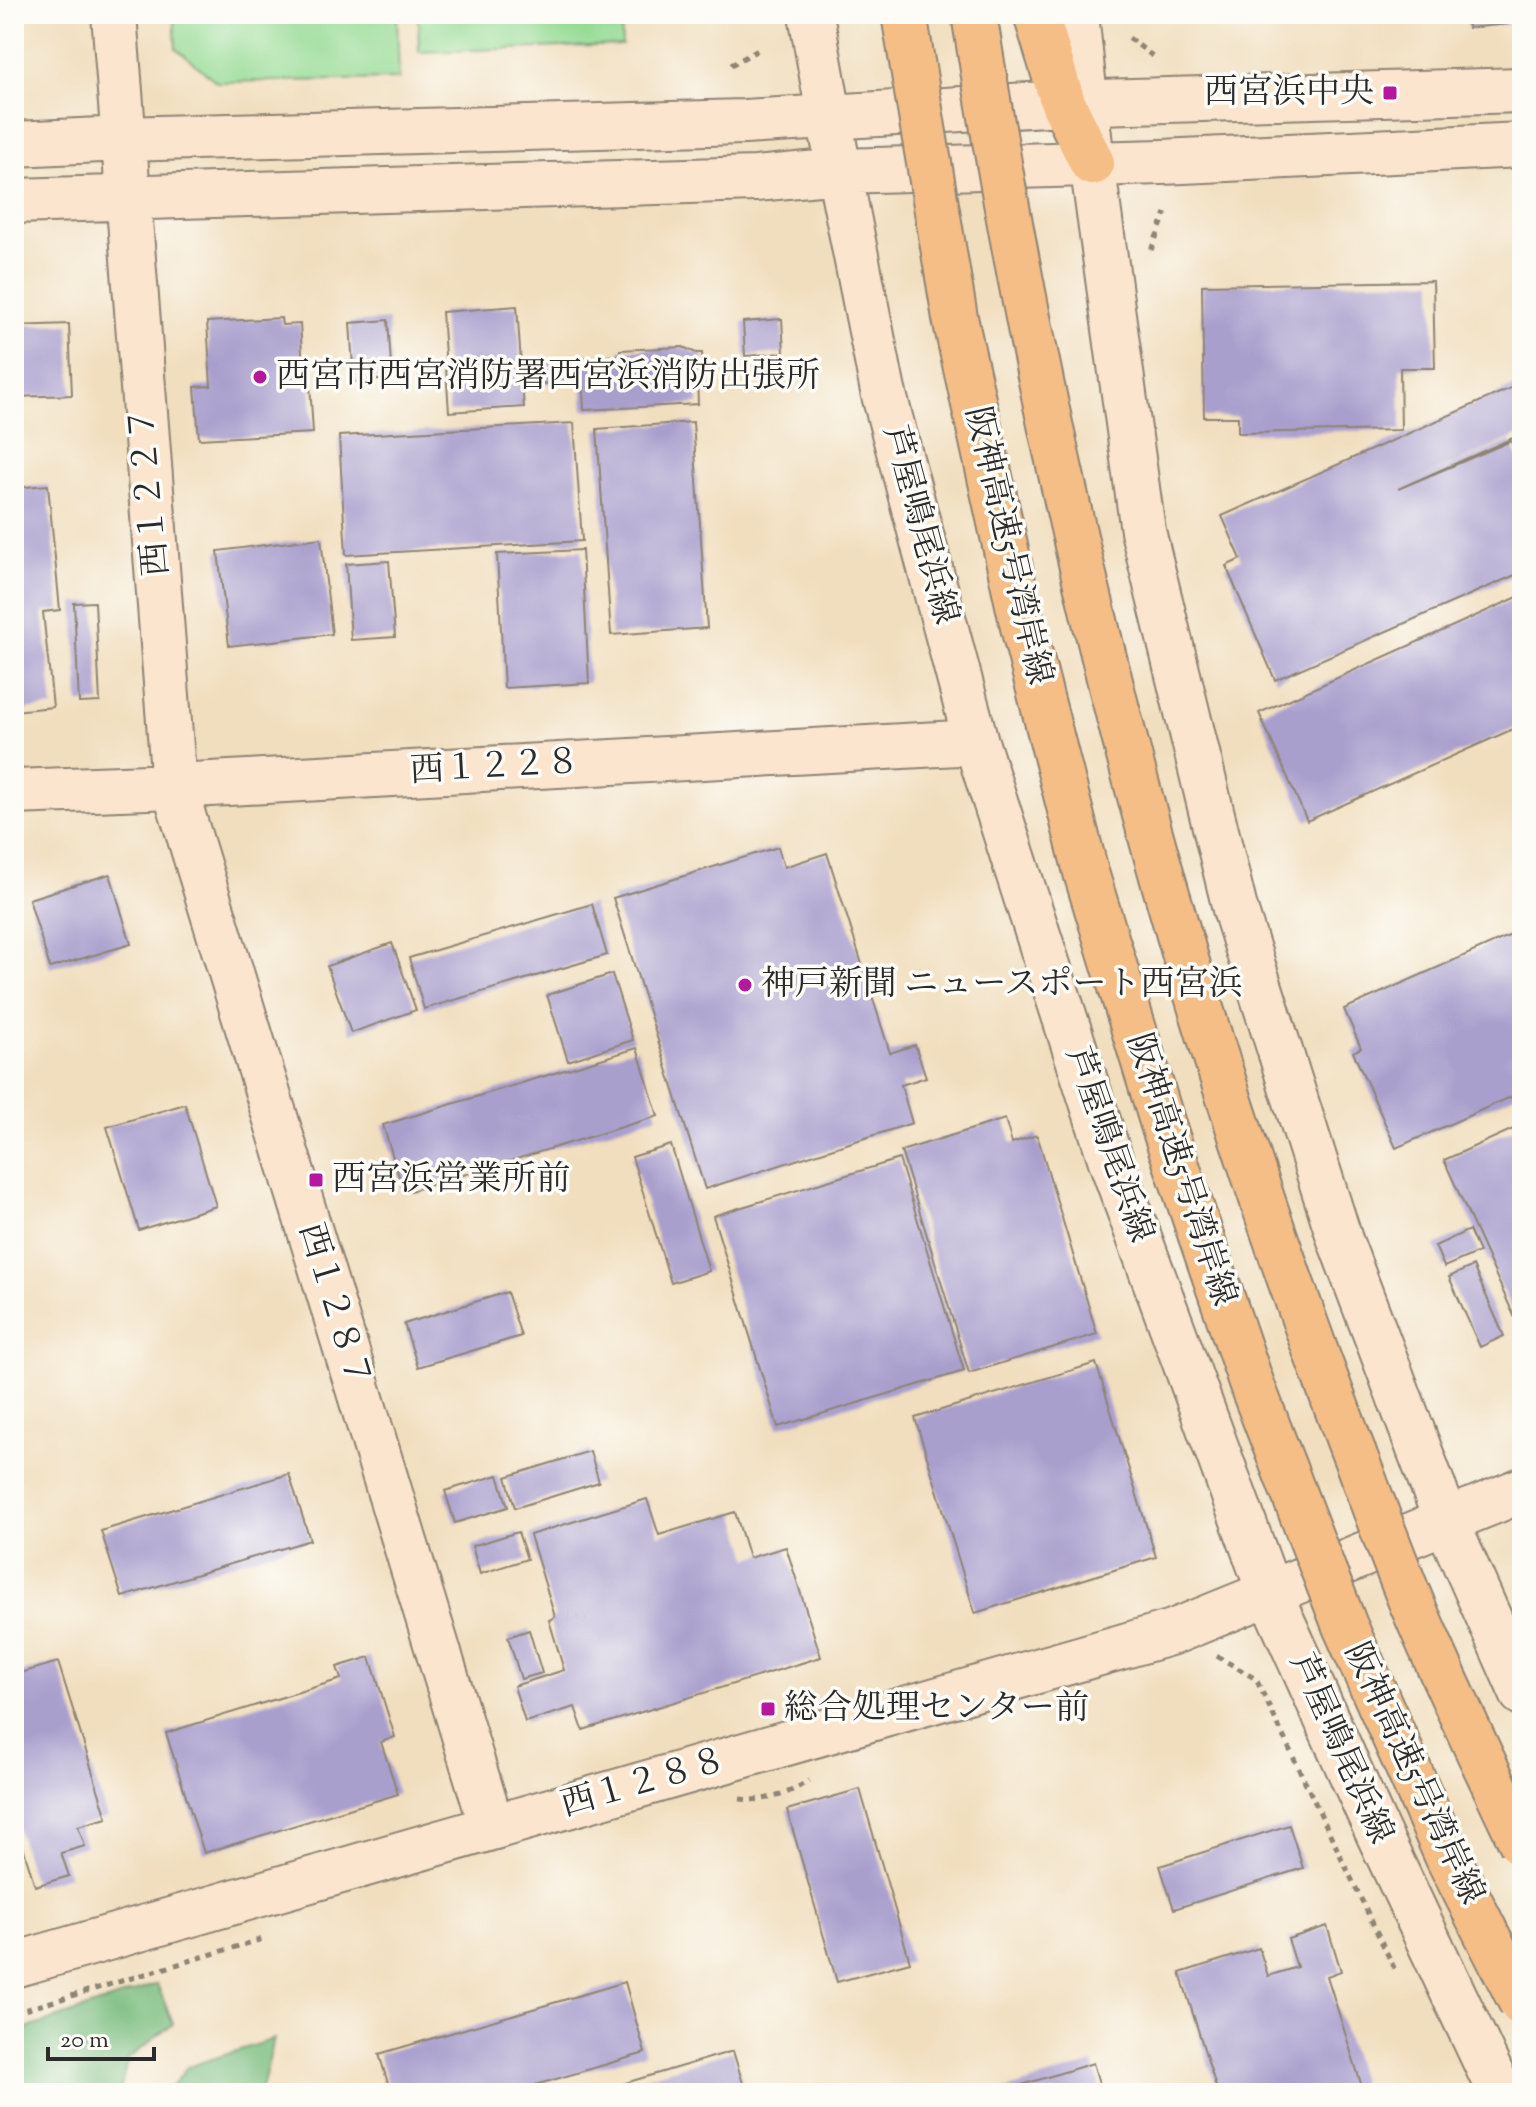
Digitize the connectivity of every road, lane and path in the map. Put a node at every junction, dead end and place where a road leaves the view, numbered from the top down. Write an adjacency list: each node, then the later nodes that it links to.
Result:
1 (114, 14): 14 (street, 西１２２７)
2 (811, 14): 13 (street, 芦屋鳴尾浜線)
3 (904, 14): 38 (highway, 阪神高速5号湾岸線, bridge)
4 (974, 14): 34 (highway, 阪神高速5号湾岸線, bridge)
5 (1036, 14): 12 (highway)
6 (1076, 14): 12 (street)
7 (1129, 38): 9 (path)
8 (758, 50): 10 (path)
9 (1155, 58)
10 (731, 65)
11 (1522, 90): 12 (street)
12 (1074, 103): 13 (street); 17 (highway)
13 (828, 116): 14 (street); 18 (street, 芦屋鳴尾浜線)
14 (123, 139): 15 (street); 19 (street, 西１２２７)
15 (14, 144)
16 (1522, 145): 17 (street)
17 (1092, 163): 18 (street); 27 (street)
18 (839, 171): 19 (street); 23 (street, 芦屋鳴尾浜線)
19 (128, 197): 20 (street); 24 (street, 西１２２７)
20 (14, 201)
21 (1166, 213): 22 (path)
22 (1151, 250)
23 (976, 742): 24 (street, 西１２２８); 28 (street, 芦屋鳴尾浜線)
24 (174, 786): 25 (street, 西１２２８); 33 (street, 西１２８７)
25 (14, 792)
26 (1522, 1490): 27 (street, 西１２８８)
27 (1447, 1523): 28 (street, 西１２８８); 30 (street)
28 (1270, 1594): 33 (street, 西１２８８); 40 (street, 芦屋鳴尾浜線)
29 (1213, 1653): 37 (path)
30 (1522, 1693)
31 (812, 1778): 32 (path)
32 (734, 1798)
33 (492, 1827): 36 (street, 西１２８８)
34 (1522, 1844)
35 (267, 1937): 39 (path)
36 (14, 1965)
37 (1398, 1977)
38 (1522, 2004)
39 (14, 2013)
40 (1500, 2093)

